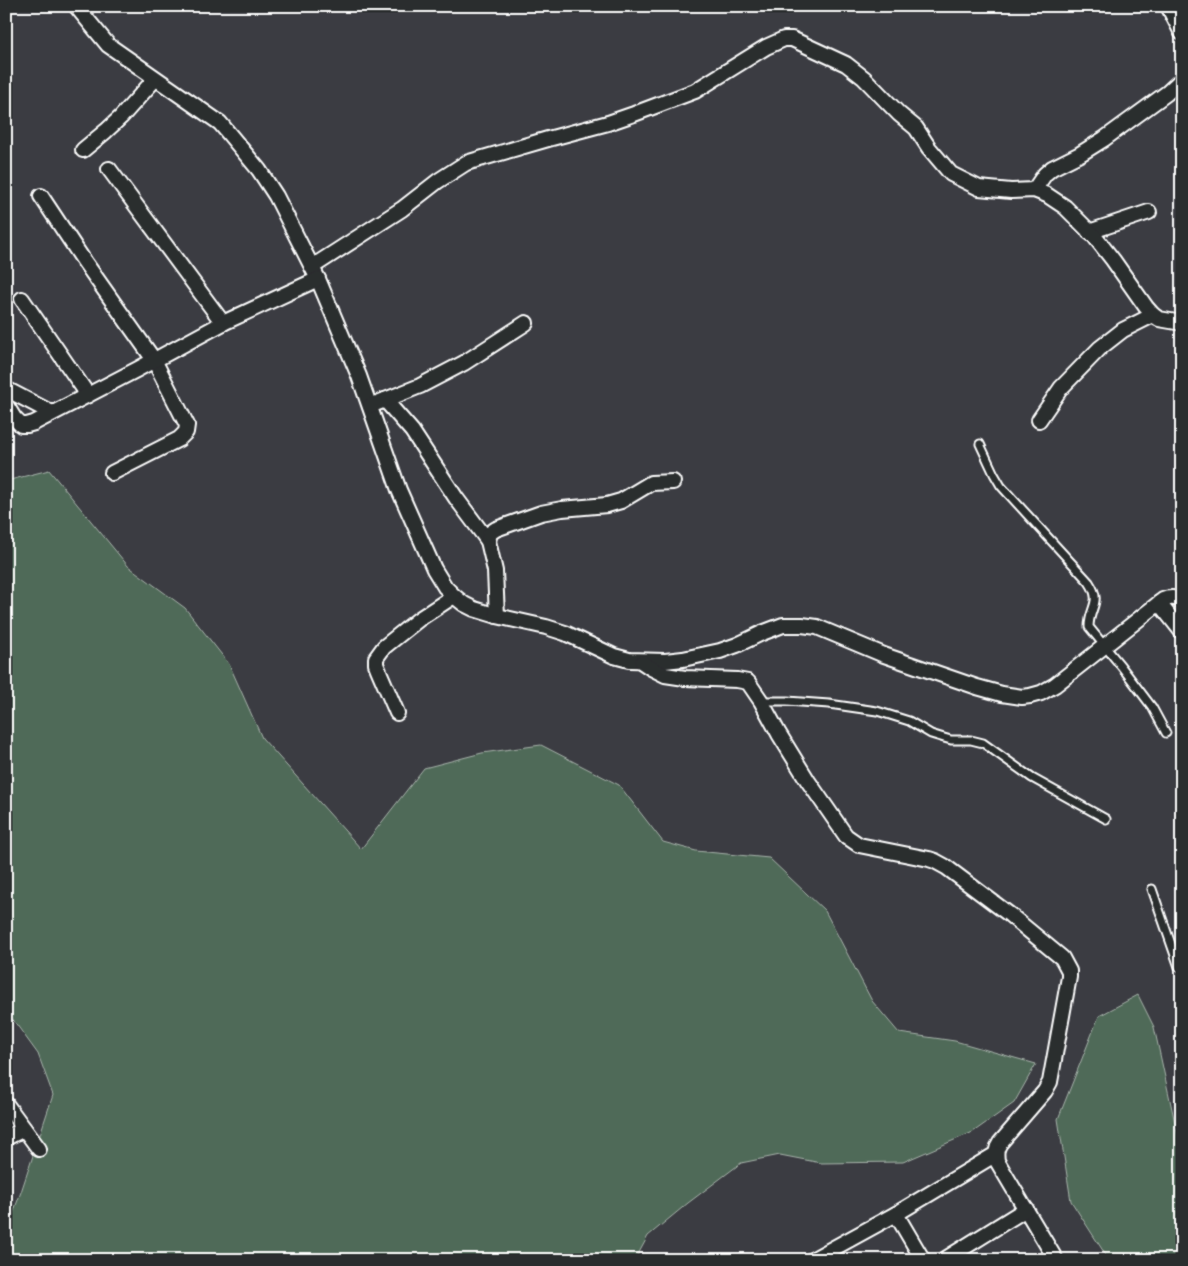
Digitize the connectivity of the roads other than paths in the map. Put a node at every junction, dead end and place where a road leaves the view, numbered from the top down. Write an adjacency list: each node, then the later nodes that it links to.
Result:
1 (76, 6): 4 (street)
2 (1168, 6): 3 (street)
3 (1182, 33)
4 (156, 79): 6 (street); 12 (street)
5 (1182, 79): 8 (street)
6 (83, 150)
7 (109, 168): 17 (street)
8 (1034, 190): 11 (street); 12 (street)
9 (41, 196): 18 (street)
10 (1149, 212): 11 (street)
11 (1089, 232): 14 (street)
12 (315, 273): 17 (street); 23 (street)
13 (22, 299): 20 (street)
14 (1153, 315): 16 (street); 25 (street)
15 (526, 322): 21 (street)
16 (1182, 323)
17 (222, 324): 18 (street)
18 (154, 360): 20 (street); 27 (street)
19 (6, 389): 24 (street)
20 (88, 395): 24 (street)
21 (385, 400): 23 (street); 29 (street)
22 (6, 405): 24 (street)
23 (370, 406): 30 (street)
24 (52, 414)
25 (1040, 420)
26 (980, 444): 35 (lane)
27 (112, 473)
28 (673, 482): 29 (street)
29 (488, 541): 33 (street)
30 (454, 596): 33 (street); 38 (street)
31 (1182, 601): 32 (street)
32 (1159, 603): 34 (street); 35 (street)
33 (497, 616): 36 (street)
34 (1182, 632)
35 (1105, 646): 36 (street); 39 (lane)
36 (642, 661): 37 (street)
37 (761, 700): 40 (lane); 47 (street)
38 (397, 713)
39 (1166, 733)
40 (1106, 819)
41 (1152, 889): 42 (lane)
42 (1182, 969)
43 (6, 1104): 44 (street)
44 (24, 1129): 45 (street); 46 (street)
45 (6, 1138)
46 (39, 1149)
47 (996, 1154): 48 (street); 49 (street)
48 (1026, 1209): 52 (street); 53 (street)
49 (896, 1214): 50 (street); 51 (street)
50 (812, 1260)
51 (923, 1260)
52 (944, 1260)
53 (1056, 1260)

